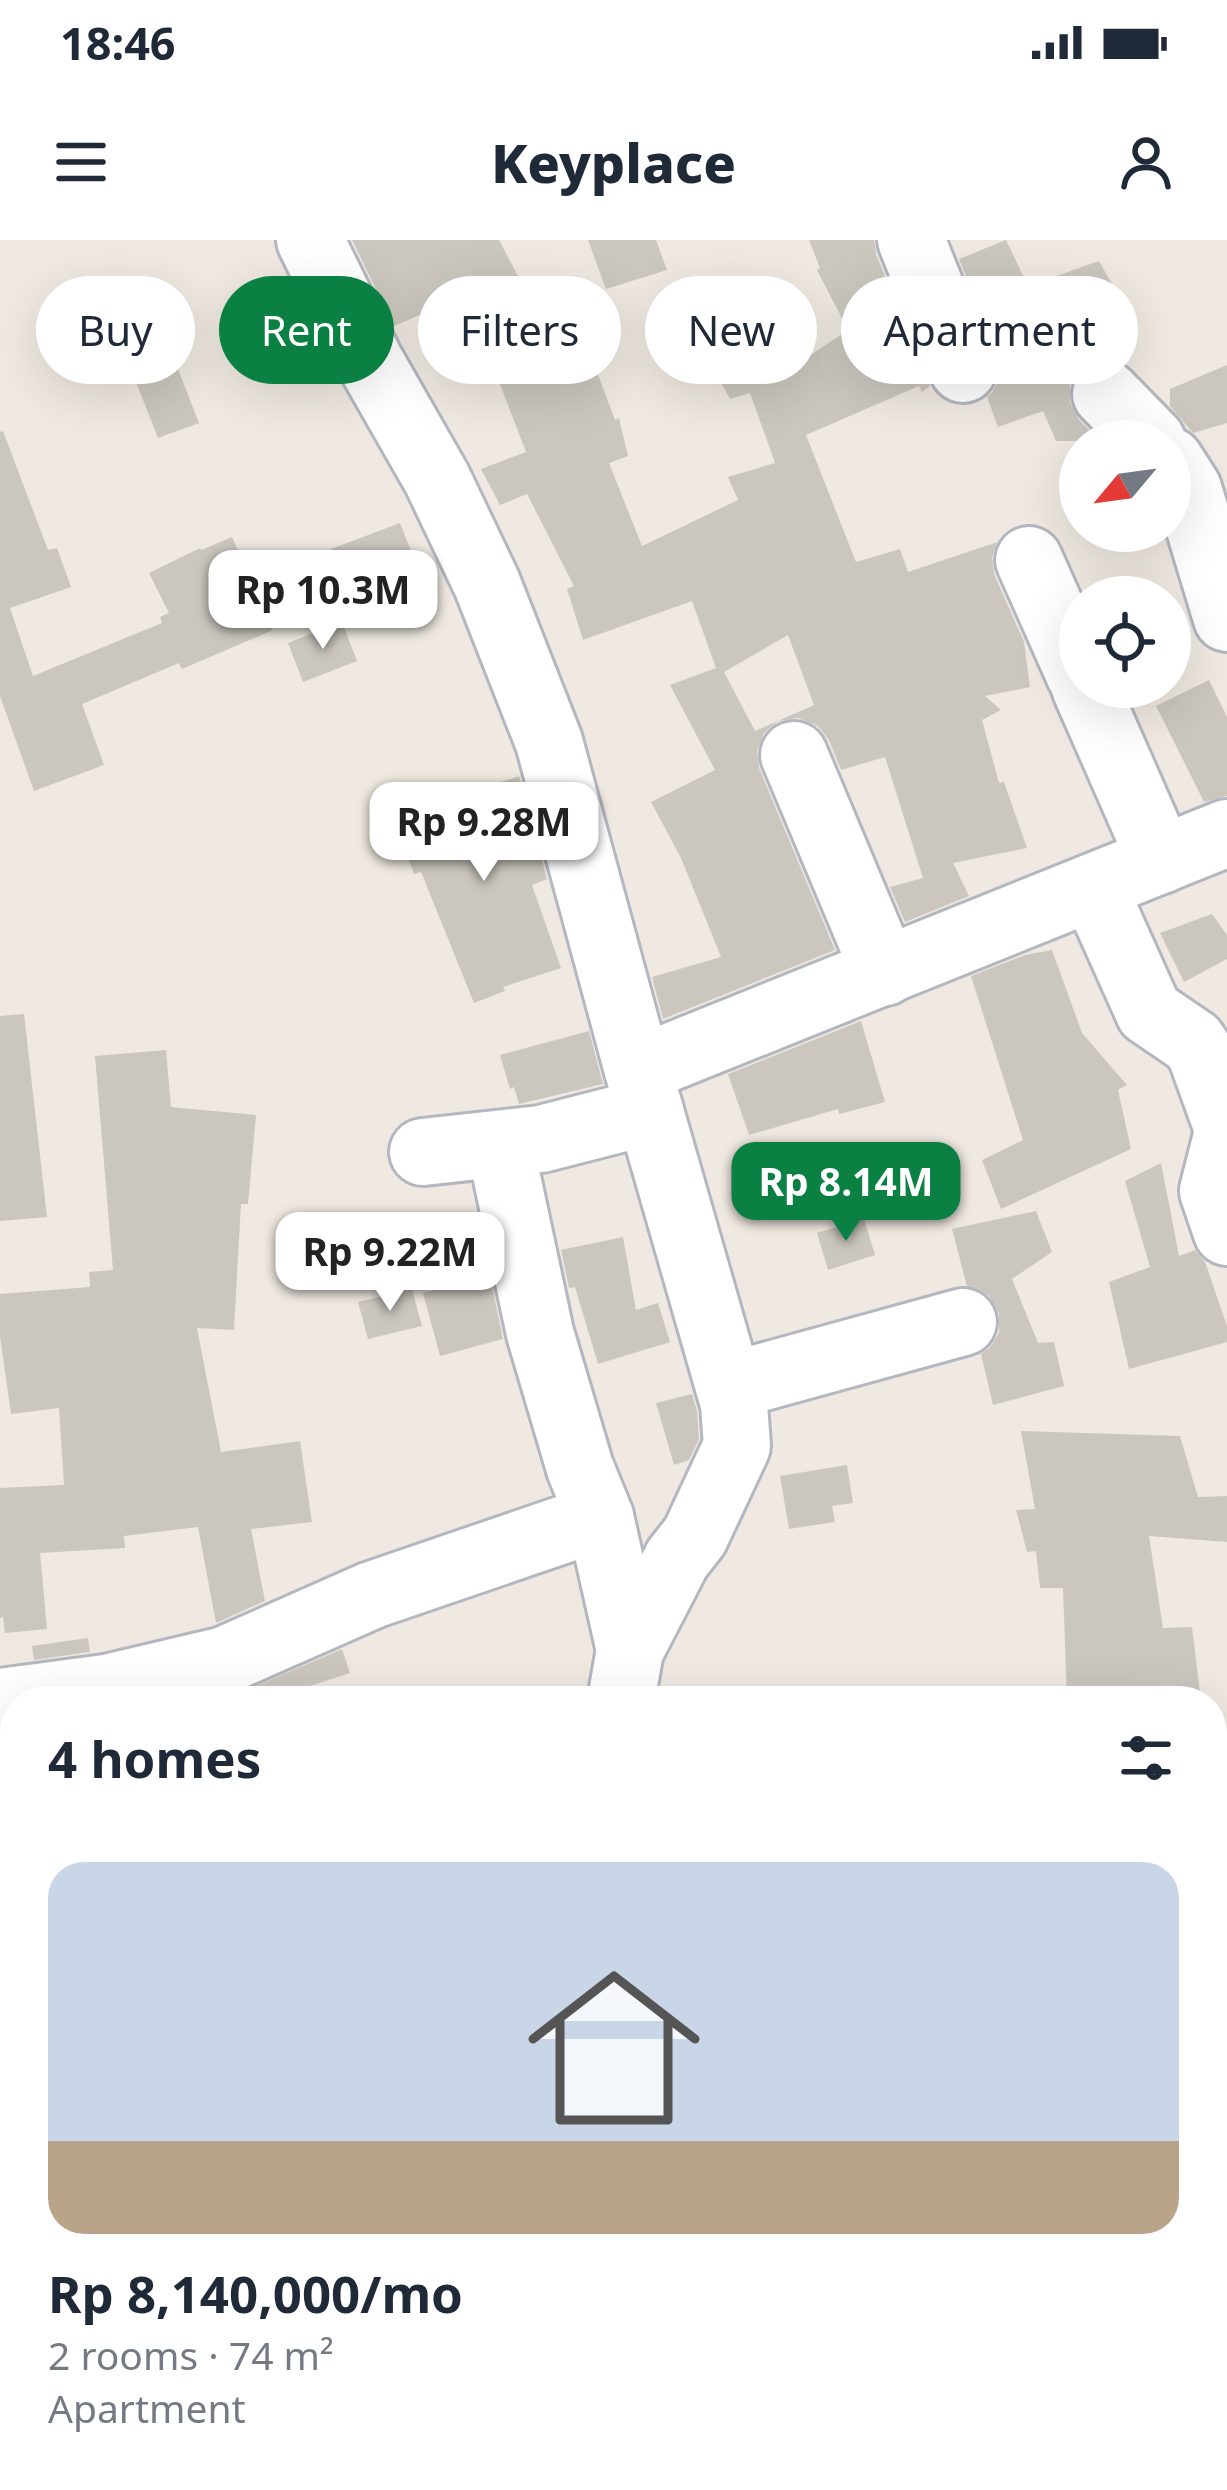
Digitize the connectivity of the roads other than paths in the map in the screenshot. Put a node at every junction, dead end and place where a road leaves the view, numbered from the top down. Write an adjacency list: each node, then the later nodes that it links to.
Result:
1 (310, 240): 16 (street)
2 (911, 240): 3 (street)
3 (926, 276)
4 (1106, 394): 5 (street)
5 (1131, 420)
6 (1191, 499): 8 (street)
7 (1029, 560): 9 (street)
8 (1227, 618)
9 (1059, 628)
10 (1094, 708): 13 (street)
11 (794, 755): 15 (street)
12 (1227, 832): 13 (street)
13 (1161, 860): 14 (street)
14 (1094, 887): 15 (street); 17 (street)
15 (885, 972): 16 (street)
16 (644, 1091): 19 (street); 23 (street)
17 (1227, 1126)
18 (1227, 1136): 21 (street)
19 (500, 1145): 20 (street); 24 (street)
20 (423, 1153)
21 (1227, 1232)
22 (963, 1322): 23 (street)
23 (730, 1386): 25 (street)
24 (600, 1517): 25 (street); 26 (street)
25 (626, 1676)
26 (111, 1686)

